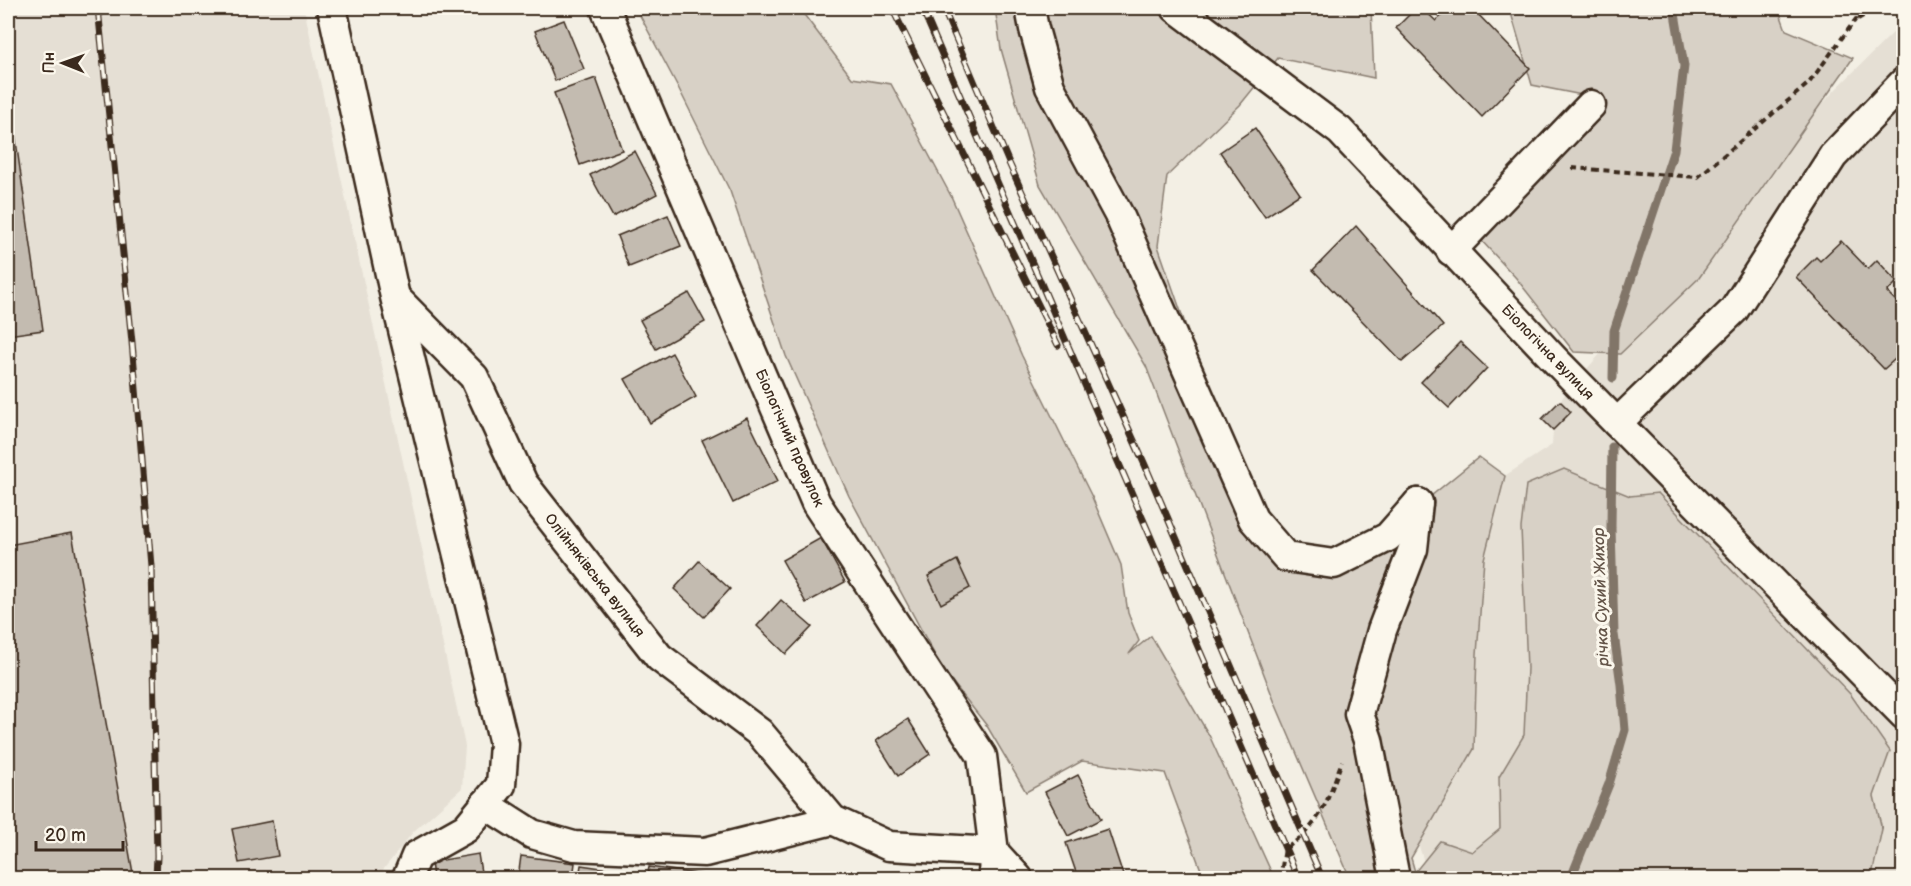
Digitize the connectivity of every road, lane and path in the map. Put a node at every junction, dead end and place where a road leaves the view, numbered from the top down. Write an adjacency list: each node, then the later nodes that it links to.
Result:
1 (332, 8): 12 (street)
2 (605, 8): 18 (street, Біологічний провулок)
3 (1030, 8): 22 (street)
4 (1176, 8): 11 (street, Біологічна вулиця)
5 (1864, 8): 7 (path)
6 (1877, 8): 7 (path)
7 (1854, 21): 10 (path)
8 (1904, 82): 13 (street)
9 (1591, 105): 10 (street)
10 (1534, 165): 11 (street)
11 (1451, 251): 13 (street, Біологічна вулиця)
12 (395, 297): 16 (street); 17 (street, Олійняківська вулиця)
13 (1617, 423): 14 (street, Біологічна вулиця)
14 (1904, 715)
15 (1344, 756): 21 (path)
16 (485, 804): 17 (street); 19 (street)
17 (832, 820): 18 (street, Олійняківська вулиця)
18 (993, 865): 20 (street)
19 (407, 879)
20 (1018, 879)
21 (1280, 879)
22 (1395, 879)

